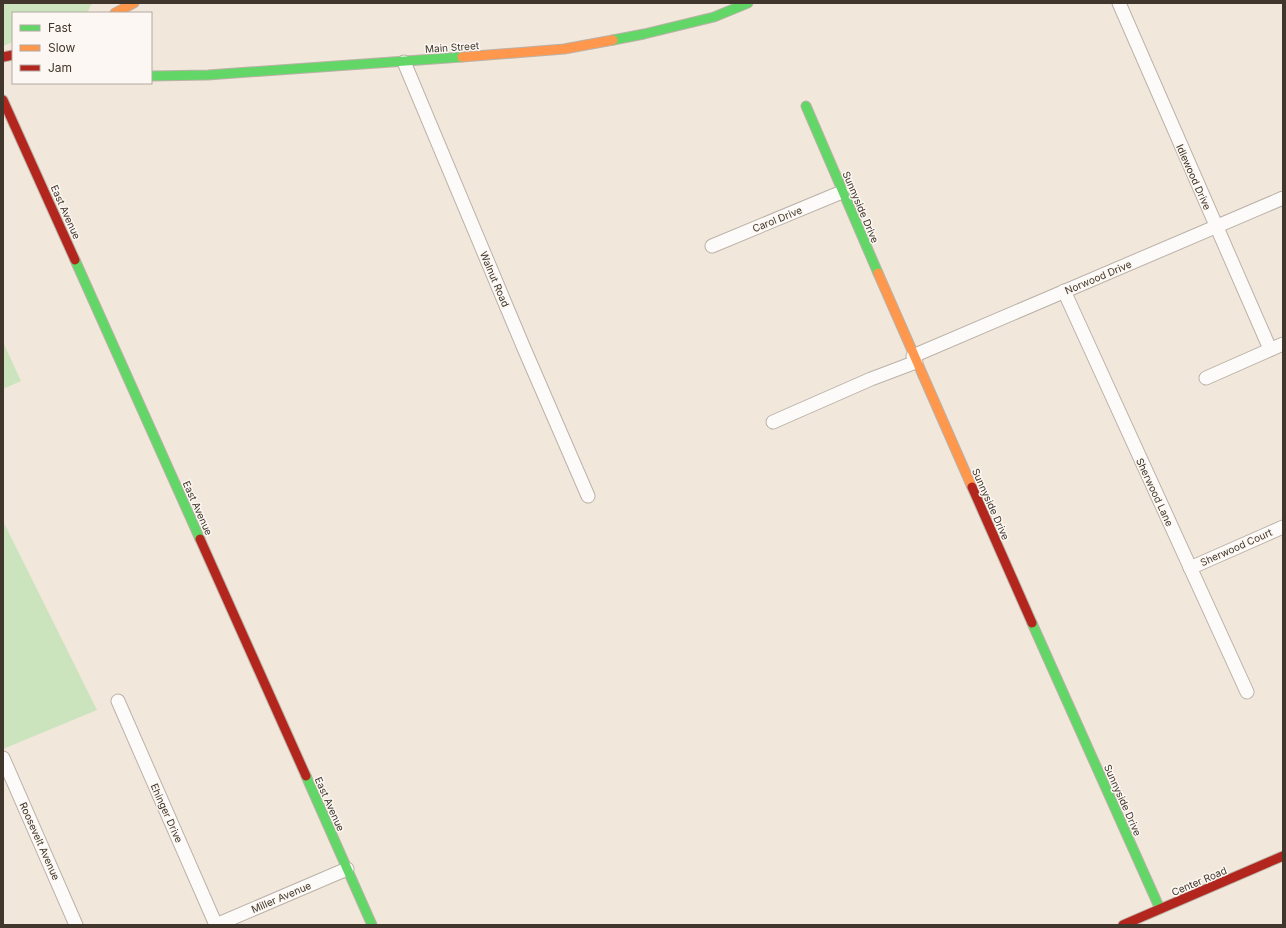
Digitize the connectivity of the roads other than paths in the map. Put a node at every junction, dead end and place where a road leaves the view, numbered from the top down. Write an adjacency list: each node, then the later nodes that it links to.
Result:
1 (134, 3): 4 (street)
2 (748, 3): 5 (street, Main Street)
3 (1119, 3): 11 (street, Idlewood Drive)
4 (117, 12)
5 (404, 62): 6 (street, Main Street); 19 (street, Walnut Road)
6 (152, 76)
7 (3, 100): 26 (street, East Avenue)
8 (806, 106): 9 (street, Sunnyside Drive)
9 (842, 192): 12 (street, Carol Drive); 16 (street, Sunnyside Drive)
10 (1283, 198): 11 (street, Norwood Drive)
11 (1216, 228): 13 (street, Norwood Drive); 15 (street, Idlewood Drive)
12 (712, 246)
13 (1064, 291): 16 (street, Norwood Drive); 21 (street, Sherwood Lane)
14 (1283, 344): 15 (street)
15 (1270, 349): 17 (street)
16 (914, 359): 18 (street, Norwood Drive); 27 (street, Sunnyside Drive)
17 (1206, 378)
18 (773, 422)
19 (588, 496)
20 (1283, 527): 21 (street, Sherwood Court)
21 (1190, 568): 22 (street, Sherwood Lane)
22 (1247, 692)
23 (118, 701): 30 (street, Ehinger Drive)
24 (3, 758): 29 (street, Roosevelt Avenue)
25 (1283, 856): 27 (street, Center Road)
26 (347, 869): 30 (street, Miller Avenue); 31 (street, East Avenue)
27 (1160, 909): 28 (street, Center Road)
28 (1129, 924)
29 (76, 925)
30 (216, 925)
31 (372, 925)

